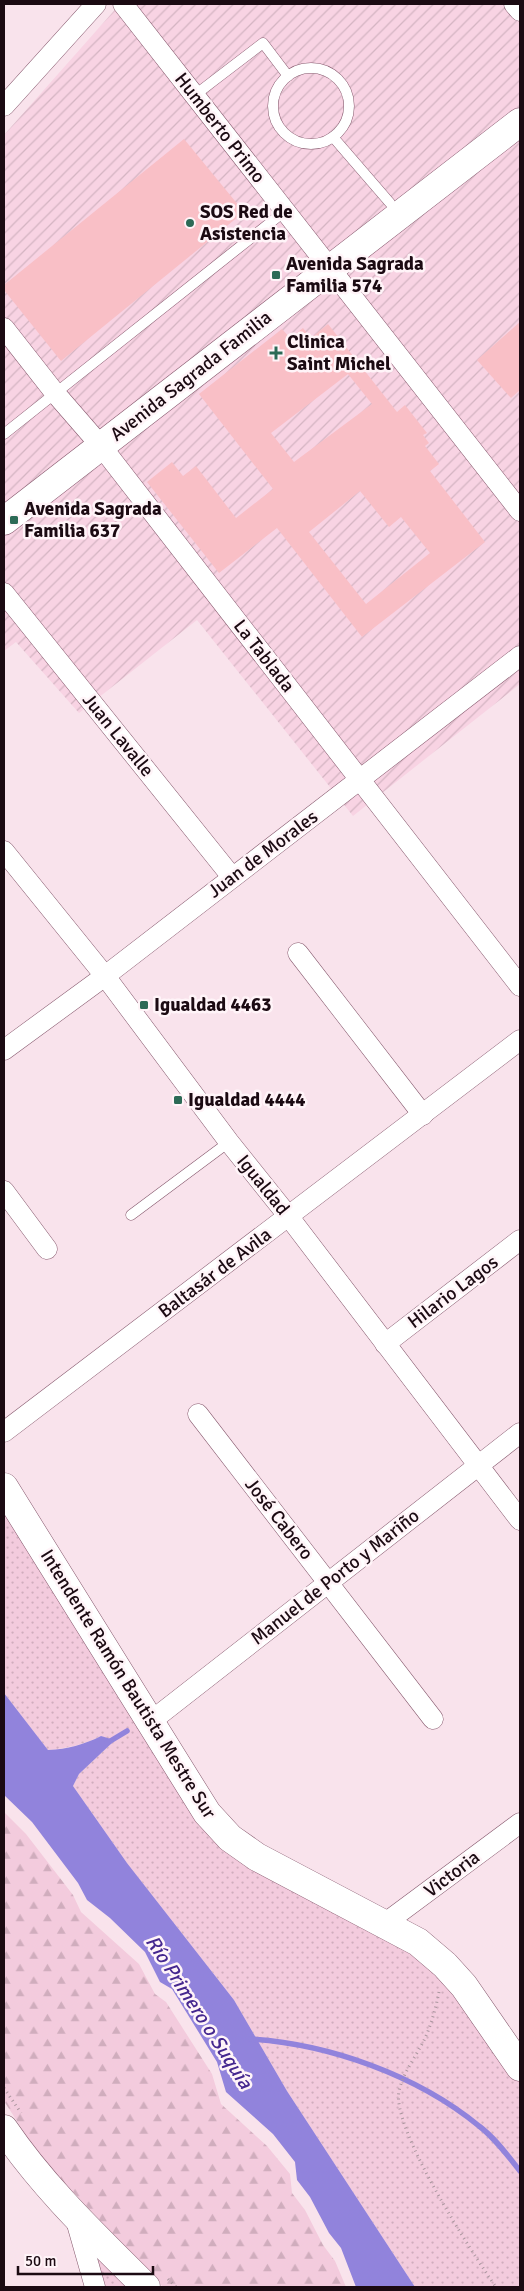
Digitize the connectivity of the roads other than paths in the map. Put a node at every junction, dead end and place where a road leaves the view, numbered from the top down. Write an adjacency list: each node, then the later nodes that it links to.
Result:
1 (96, 4): 8 (street)
2 (123, 4): 6 (street, Humberto Primo)
3 (514, 4): 4 (street)
4 (520, 11)
5 (288, 76): 6 (lane); 10 (lane); 10 (lane)
6 (194, 95): 12 (street, Humberto Primo)
7 (520, 103): 11 (main road, Avenida Sagrada Familia)
8 (4, 106)
9 (520, 122): 13 (main road, Avenida Sagrada Familia)
10 (334, 137): 11 (lane)
11 (390, 203): 13 (main road, Avenida Sagrada Familia)
12 (285, 211): 13 (street, Humberto Primo); 15 (lane)
13 (326, 262): 17 (main road, Avenida Sagrada Familia); 19 (street, Humberto Primo)
14 (4, 328): 15 (street, La Tablada)
15 (55, 393): 16 (lane); 17 (street, La Tablada)
16 (4, 434)
17 (95, 439): 18 (main road, Avenida Sagrada Familia); 20 (main road, Avenida Sagrada Familia); 23 (street, La Tablada)
18 (4, 498)
19 (520, 511)
20 (4, 521)
21 (4, 593): 25 (street, Juan Lavalle)
22 (520, 656): 23 (street, Juan de Morales)
23 (360, 780): 25 (street, Juan de Morales); 28 (street, La Tablada)
24 (4, 851): 27 (street, Igualdad)
25 (232, 877): 27 (street, Juan de Morales)
26 (298, 953): 31 (street)
27 (105, 976): 30 (street, Juan de Morales); 32 (street, Igualdad)
28 (520, 986)
29 (520, 1040): 31 (street, Baltasár de Avila)
30 (4, 1050)
31 (423, 1115): 35 (street, Baltasár de Avila)
32 (229, 1142): 34 (lane); 35 (street, Igualdad)
33 (4, 1191): 37 (street)
34 (131, 1215)
35 (289, 1217): 38 (street, Igualdad); 40 (street, Baltasár de Avila)
36 (520, 1240): 38 (street, Hilario Lagos)
37 (47, 1249)
38 (385, 1344): 42 (street, Igualdad)
39 (198, 1414): 45 (street, José Cabero)
40 (4, 1432)
41 (520, 1433): 42 (street, Manuel de Porto y Mariño)
42 (478, 1466): 44 (street, Igualdad); 45 (street, Manuel de Porto y Mariño)
43 (4, 1487): 47 (main road, Intendente Ramón Bautista Mestre Sur)
44 (520, 1520)
45 (328, 1582): 46 (street, José Cabero); 47 (street, Manuel de Porto y Mariño)
46 (433, 1719)
47 (150, 1722): 49 (main road, Intendente Ramón Bautista Mestre Sur)
48 (520, 1823): 49 (street, Victoria)
49 (384, 1924): 50 (main road, Intendente Ramón Bautista Mestre Sur)
50 (520, 2067)
51 (12, 2137): 52 (main road)
52 (74, 2215): 53 (main road); 54 (street)
53 (154, 2280)
54 (95, 2287)

